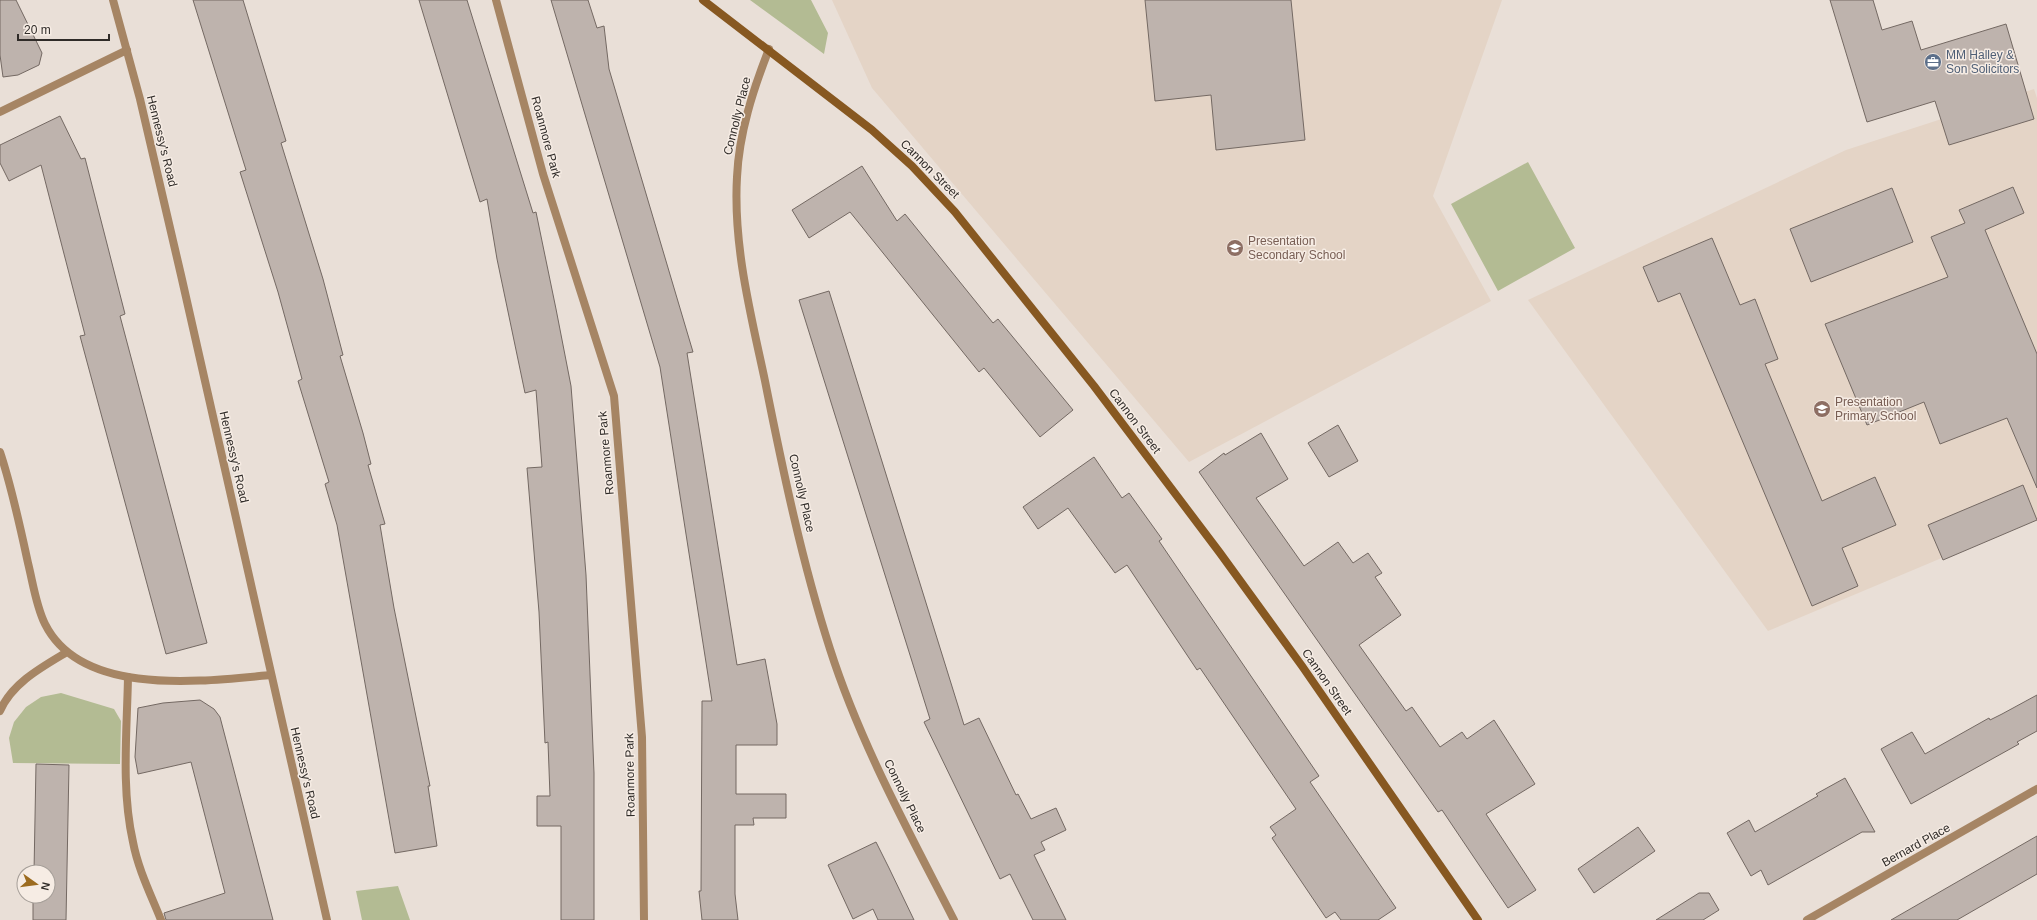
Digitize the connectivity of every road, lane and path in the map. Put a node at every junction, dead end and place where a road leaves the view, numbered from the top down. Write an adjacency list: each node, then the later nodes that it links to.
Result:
1 (113, 0): 5 (street, Hennessy's Road)
2 (496, 0): 15 (street, Roanmore Park)
3 (703, 0): 4 (main road, Cannon Street)
4 (769, 49): 16 (street, Connolly Place); 17 (main road, Cannon Street)
5 (127, 50): 6 (street); 9 (street, Hennessy's Road)
6 (0, 112)
7 (0, 452): 8 (street)
8 (67, 652): 10 (street); 11 (street)
9 (271, 675): 10 (street); 14 (street, Hennessy's Road)
10 (128, 677): 13 (street)
11 (0, 711)
12 (2037, 789): 18 (street, Bernard Place)
13 (161, 920)
14 (327, 920)
15 (644, 920)
16 (954, 920)
17 (1478, 920)
18 (1807, 920)

